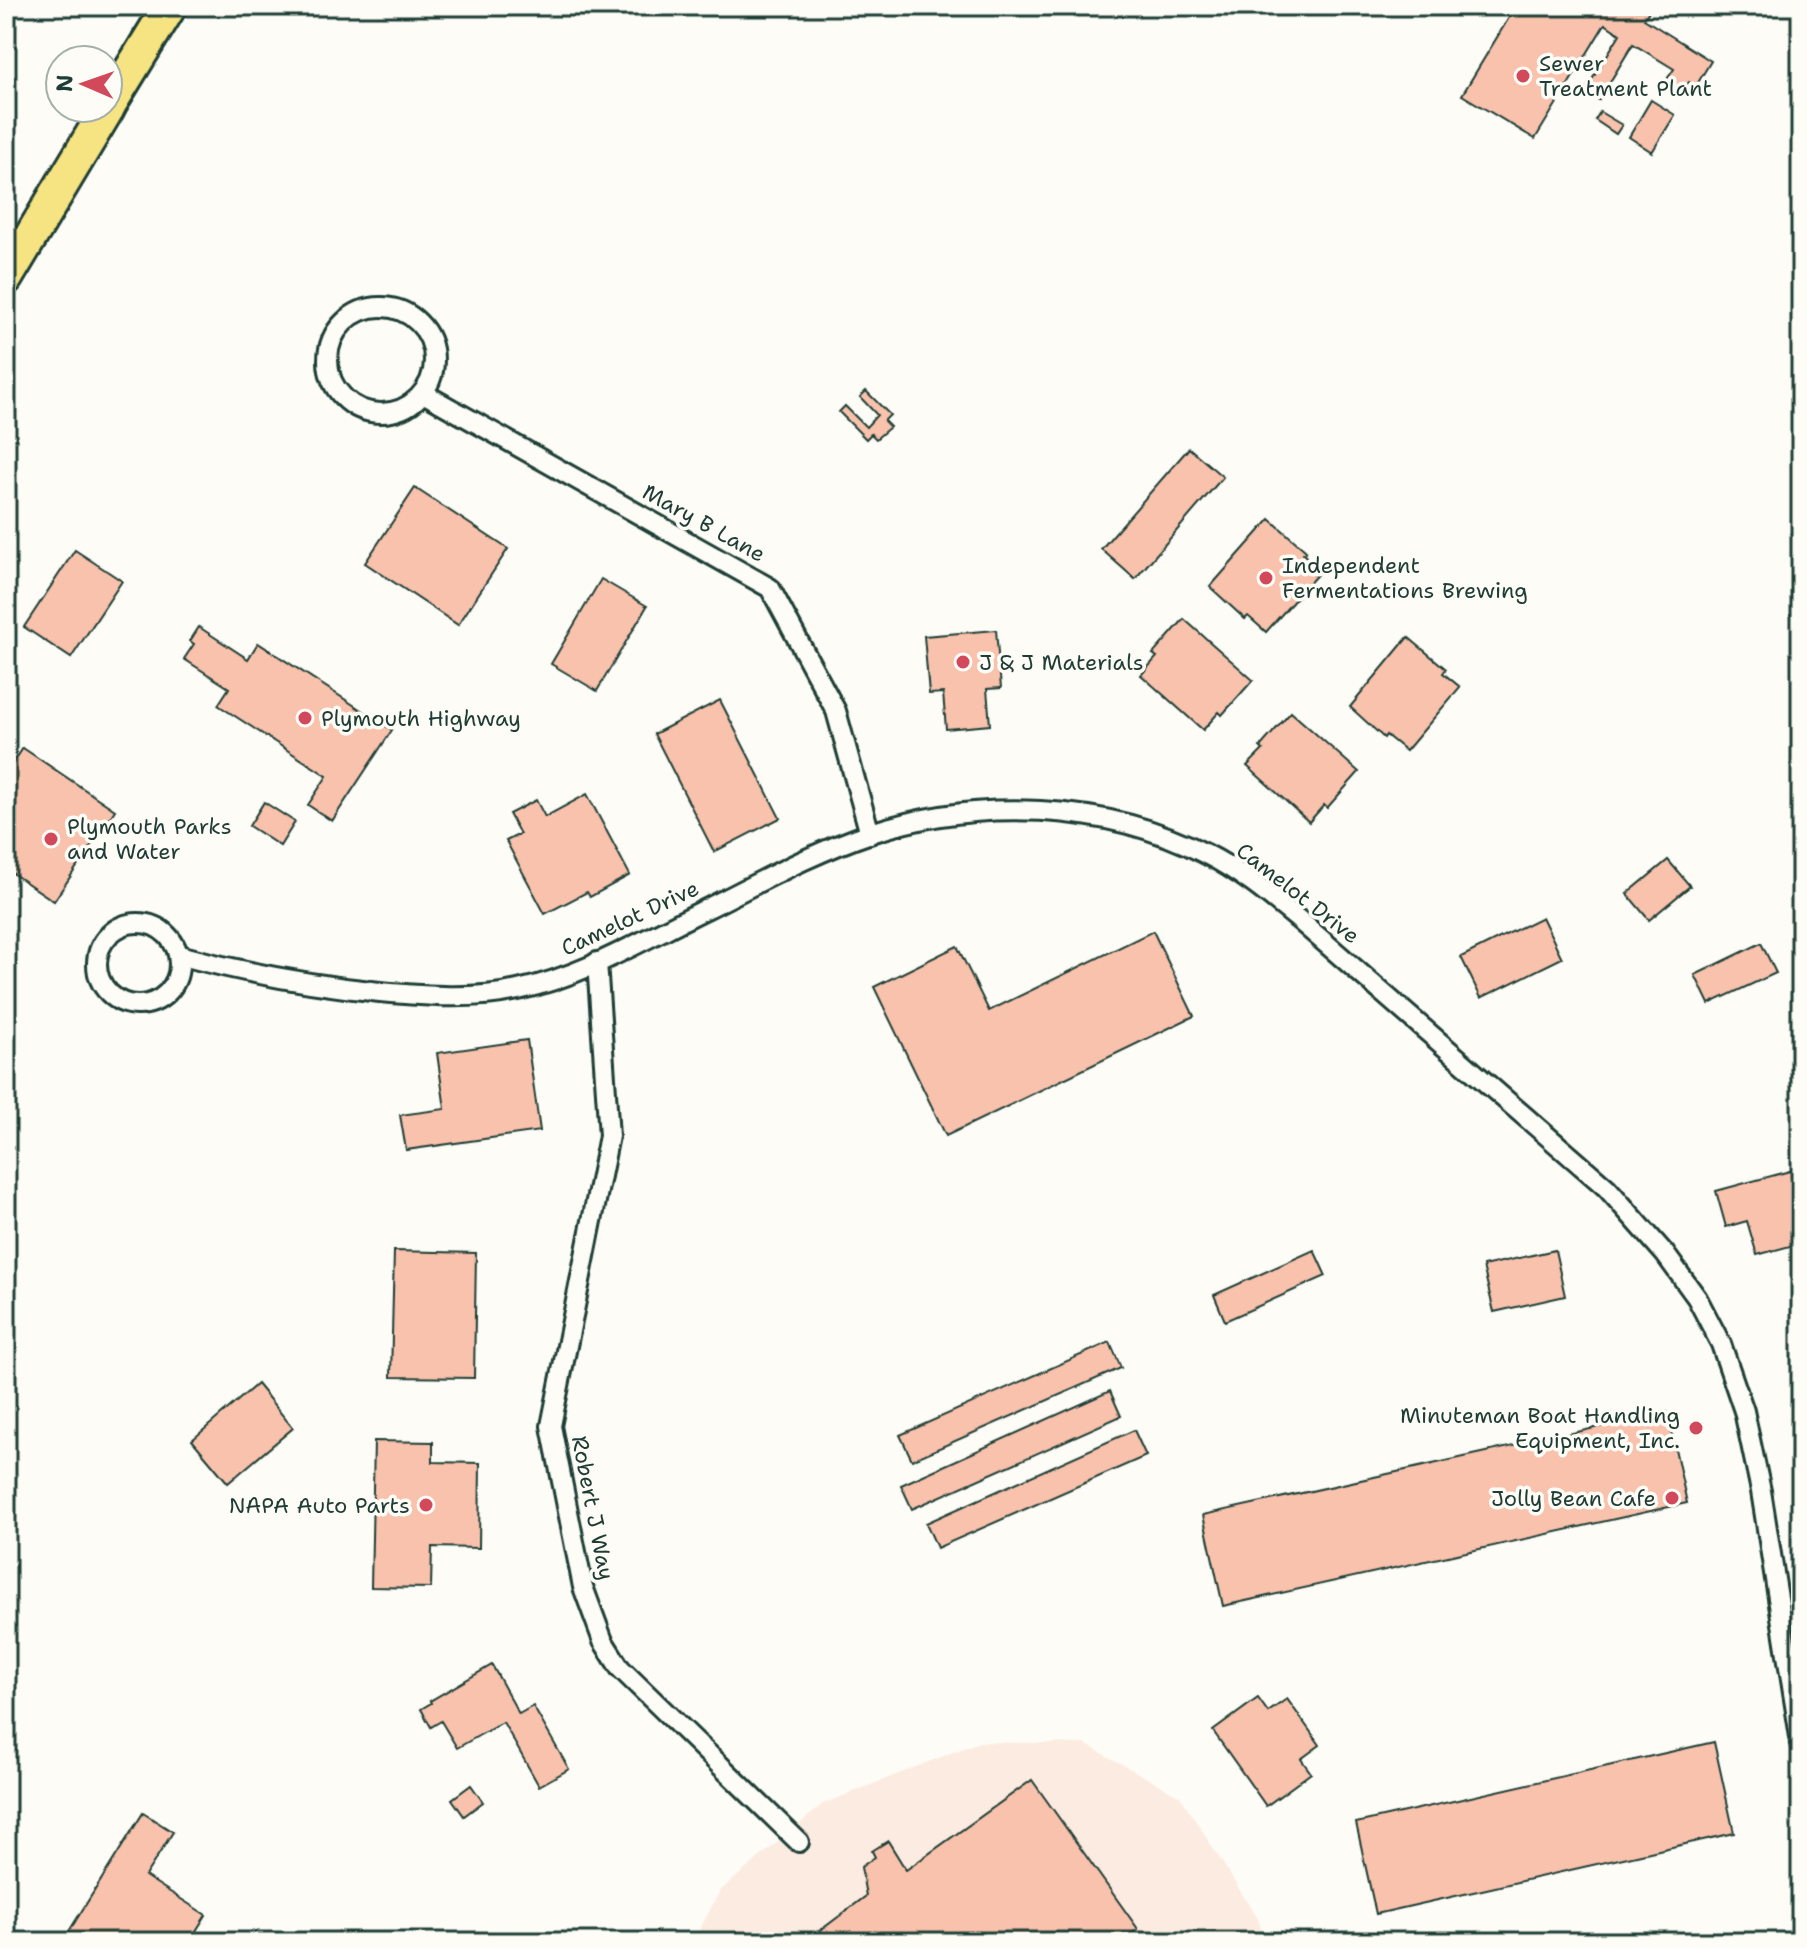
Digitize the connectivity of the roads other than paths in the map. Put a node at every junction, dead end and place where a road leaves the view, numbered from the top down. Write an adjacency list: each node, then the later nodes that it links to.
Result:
1 (170, 6): 2 (highway)
2 (124, 82)
3 (98, 124): 4 (highway)
4 (6, 278)
5 (423, 393): 5 (street); 6 (street, Mary B Lane)
6 (870, 834): 8 (street, Camelot Drive); 9 (street, Camelot Drive)
7 (179, 955): 7 (street); 8 (street, Camelot Drive)
8 (597, 962): 11 (street, Robert J Way)
9 (1795, 1659): 10 (street, Camelot Drive)
10 (1801, 1743)
11 (799, 1842)

